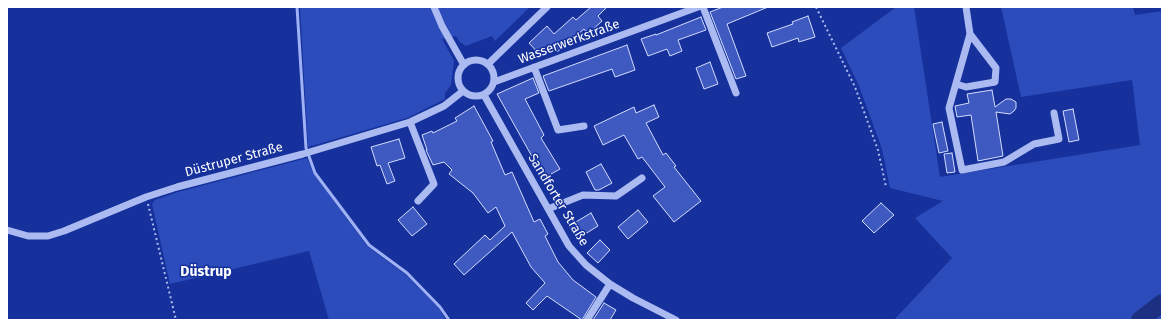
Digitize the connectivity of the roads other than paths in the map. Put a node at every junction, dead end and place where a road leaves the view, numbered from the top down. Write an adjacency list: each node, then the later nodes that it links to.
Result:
1 (434, 7): 8 (street)
2 (547, 7): 7 (street)
3 (698, 7): 9 (street, Wasserwerkstraße)
4 (703, 7): 13 (street)
5 (966, 7): 6 (street)
6 (970, 34): 11 (street); 11 (street)
7 (488, 64): 8 (street); 10 (street)
8 (464, 65): 12 (street)
9 (534, 68): 10 (street, Wasserwerkstraße); 17 (street)
10 (494, 82): 14 (street)
11 (956, 84): 15 (street)
12 (463, 91): 14 (street); 16 (street, Düstruper Straße)
13 (736, 93)
14 (484, 95): 20 (street, Sandforter Straße)
15 (1054, 113)
16 (410, 122): 19 (street); 21 (street, Düstruper Straße)
17 (584, 126)
18 (642, 178): 20 (street)
19 (418, 200)
20 (548, 209): 22 (street, Sandforter Straße)
21 (7, 230)
22 (610, 284): 23 (street); 24 (street, Sandforter Straße)
23 (587, 320)
24 (676, 320)

